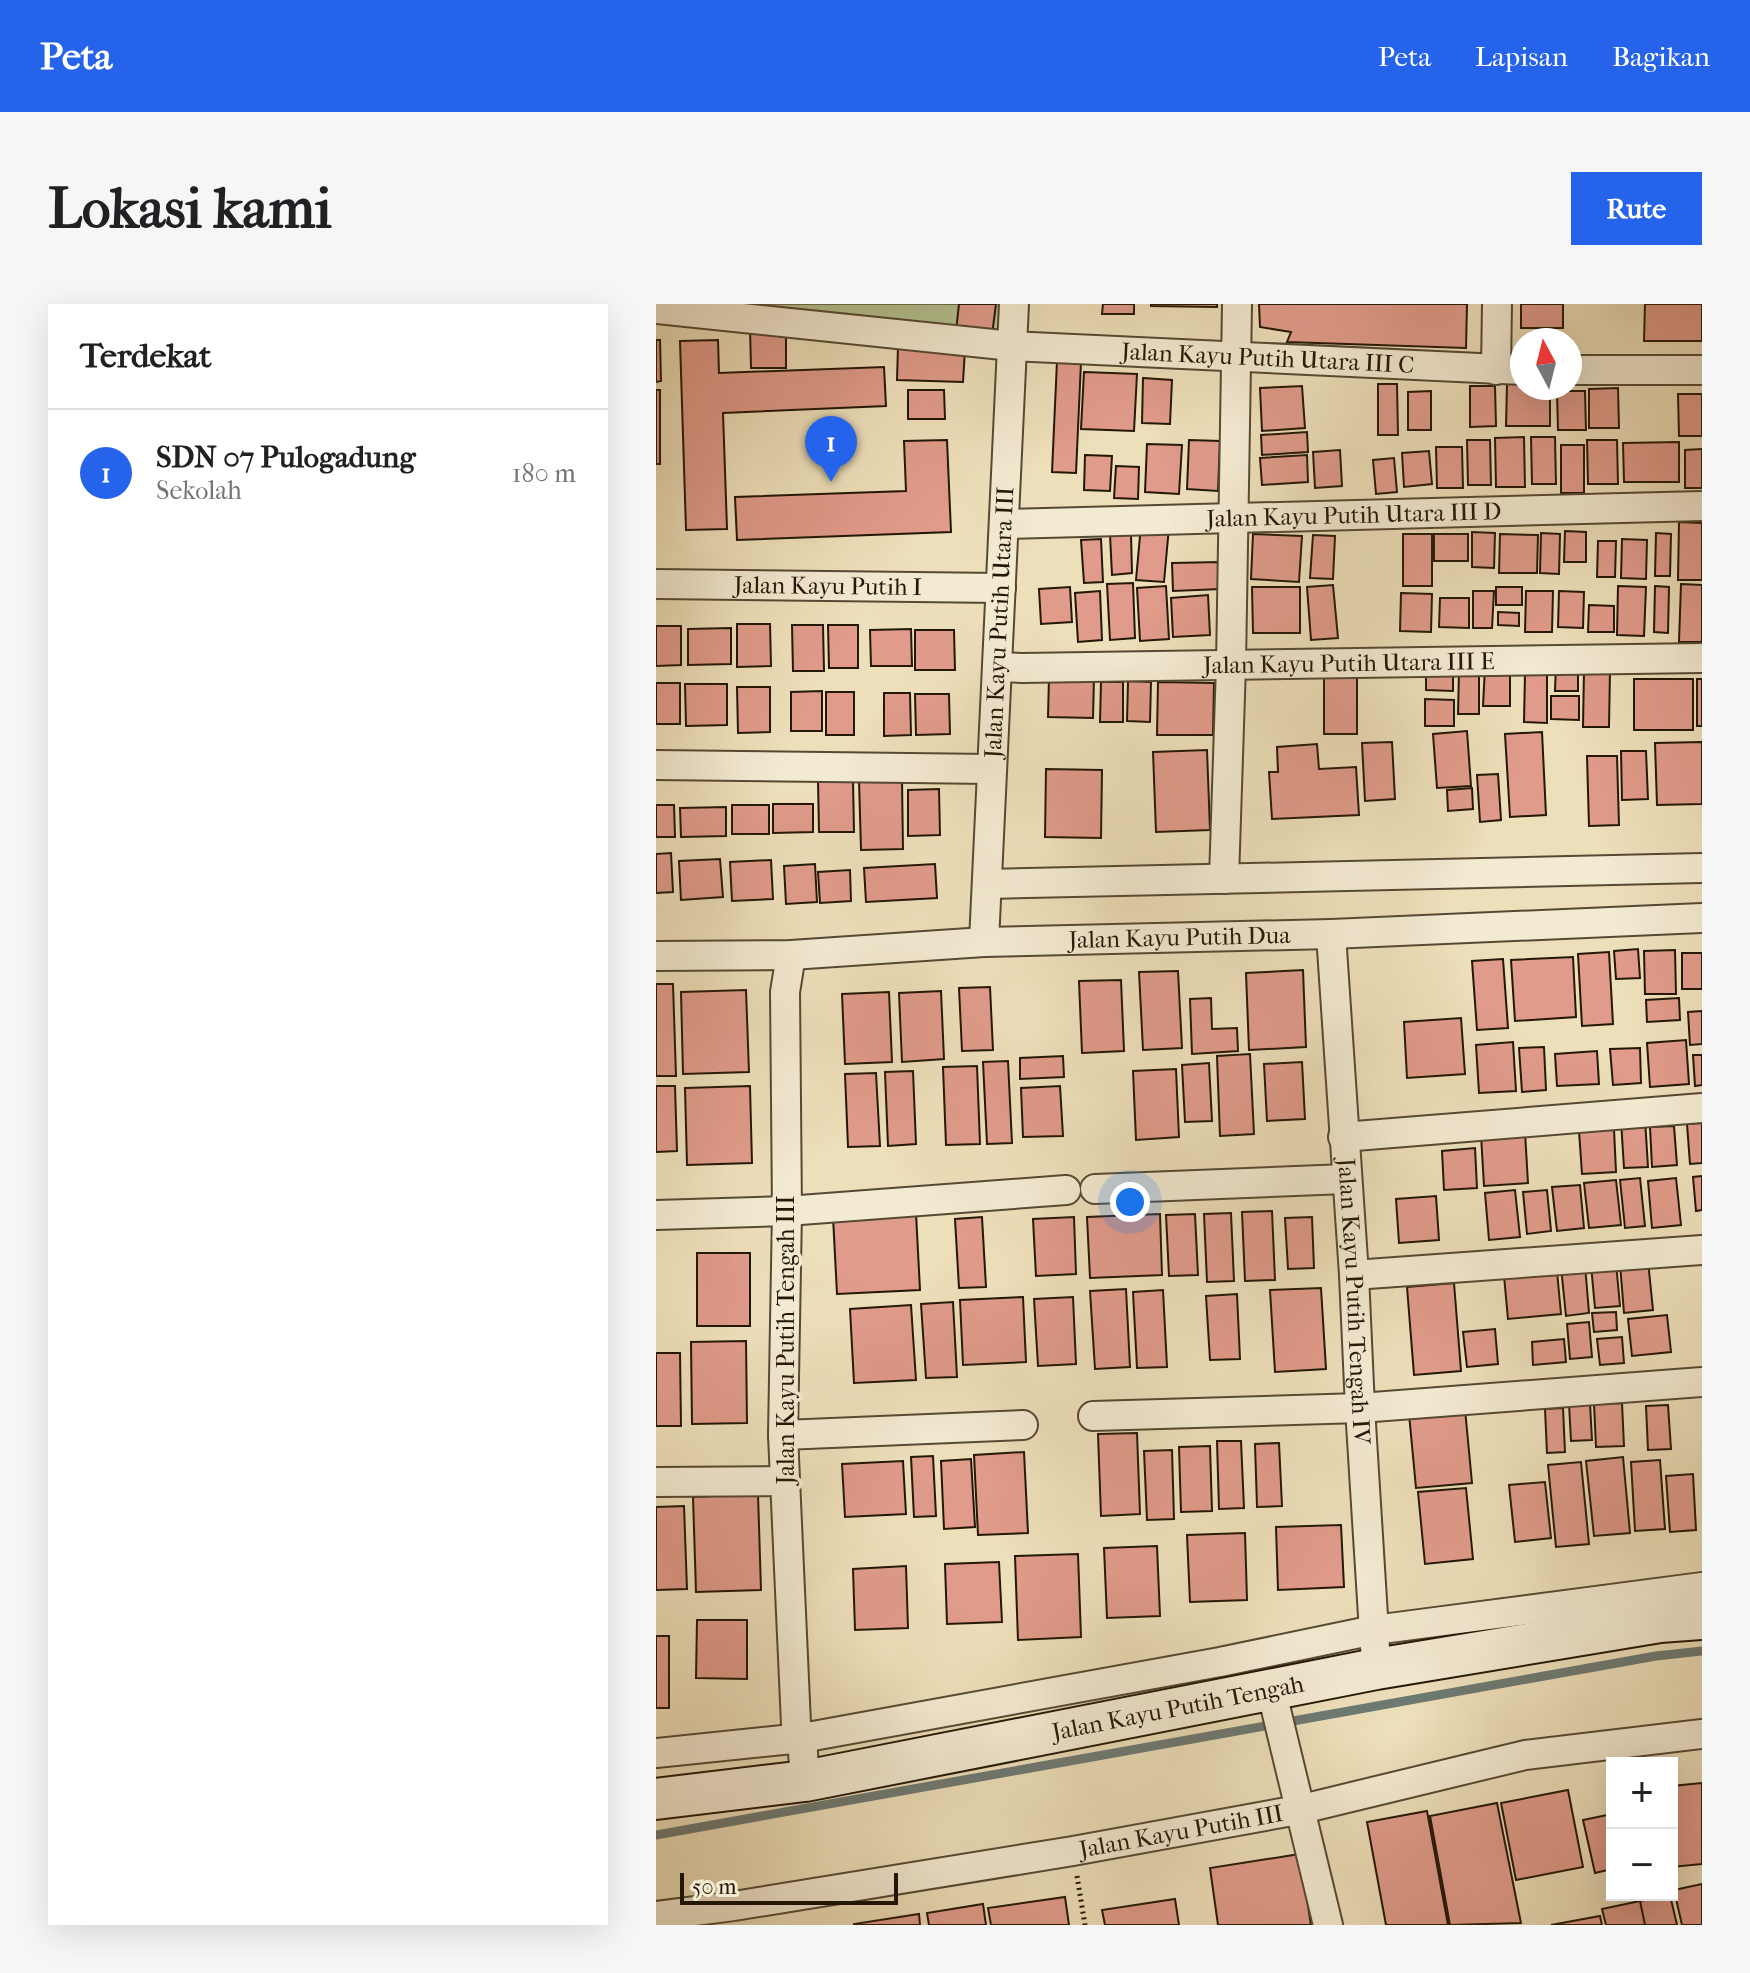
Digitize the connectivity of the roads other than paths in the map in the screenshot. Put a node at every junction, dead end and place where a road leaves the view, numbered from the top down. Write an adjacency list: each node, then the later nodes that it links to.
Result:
1 (1014, 304): 5 (street, Jalan Kayu Putih Utara III)
2 (1237, 304): 6 (street)
3 (1497, 304): 7 (street)
4 (656, 309): 5 (street, Jalan Kayu Putih Utara III C)
5 (1012, 346): 6 (street, Jalan Kayu Putih Utara III C); 12 (street, Jalan Kayu Putih Utara III)
6 (1236, 357): 7 (street, Jalan Kayu Putih Utara III C); 11 (street)
7 (1509, 370)
8 (1582, 370): 9 (street)
9 (1702, 370)
10 (1702, 506): 11 (street, Jalan Kayu Putih Utara III D)
11 (1233, 518): 12 (street, Jalan Kayu Putih Utara III D); 16 (street)
12 (1004, 524): 14 (street, Jalan Kayu Putih Utara III)
13 (656, 584): 14 (street, Jalan Kayu Putih I)
14 (1001, 588): 17 (street, Jalan Kayu Putih Utara III)
15 (1702, 658): 16 (street, Jalan Kayu Putih Utara III E)
16 (1231, 665): 17 (street, Jalan Kayu Putih Utara III E); 21 (street)
17 (997, 667): 19 (street, Jalan Kayu Putih Utara III)
18 (656, 765): 19 (street)
19 (992, 769): 22 (street, Jalan Kayu Putih Utara III)
20 (1702, 868): 21 (street)
21 (1224, 879): 22 (street)
22 (987, 884): 25 (street, Jalan Kayu Putih Utara III)
23 (1702, 918): 24 (street, Jalan Kayu Putih Dua)
24 (1331, 934): 25 (street, Jalan Kayu Putih Dua); 29 (street, Jalan Kayu Putih Tengah IV)
25 (984, 942): 26 (street, Jalan Kayu Putih Dua)
26 (791, 955): 27 (street, Jalan Kayu Putih Dua); 33 (street, Jalan Kayu Putih Tengah III)
27 (656, 956)
28 (1702, 1108): 29 (street)
29 (1343, 1137): 30 (street, Jalan Kayu Putih Tengah IV)
30 (1346, 1179): 31 (street); 36 (street, Jalan Kayu Putih Tengah IV)
31 (1095, 1189)
32 (1066, 1190): 33 (street)
33 (787, 1211): 34 (street); 41 (street, Jalan Kayu Putih Tengah III)
34 (656, 1215)
35 (1702, 1250): 36 (street)
36 (1354, 1275): 38 (street, Jalan Kayu Putih Tengah IV)
37 (1702, 1382): 38 (street)
38 (1360, 1408): 39 (street); 46 (street, Jalan Kayu Putih Tengah IV)
39 (1093, 1416)
40 (1023, 1425): 41 (street)
41 (783, 1435): 42 (street, Jalan Kayu Putih Tengah III)
42 (784, 1481): 43 (street); 49 (street, Jalan Kayu Putih Tengah III)
43 (656, 1482)
44 (1702, 1587): 46 (street, Jalan Kayu Putih Tengah)
45 (1702, 1619): 47 (street, Jalan Kayu Putih Tengah)
46 (1374, 1630): 47 (street, Jalan Kayu Putih Tengah IV); 49 (street, Jalan Kayu Putih Tengah)
47 (1376, 1669): 48 (street, Jalan Kayu Putih Tengah)
48 (1274, 1703): 52 (street, Jalan Kayu Putih Tengah); 54 (street)
49 (796, 1734): 51 (street, Jalan Kayu Putih Tengah); 52 (street, Jalan Kayu Putih Tengah III)
50 (1702, 1734): 54 (street, Jalan Kayu Putih III)
51 (656, 1753)
52 (799, 1782): 53 (street, Jalan Kayu Putih Tengah)
53 (656, 1799)
54 (1298, 1810): 56 (street, Jalan Kayu Putih III); 57 (street)
55 (656, 1916): 56 (street, Jalan Kayu Putih III)
56 (736, 1916)
57 (1328, 1925)

